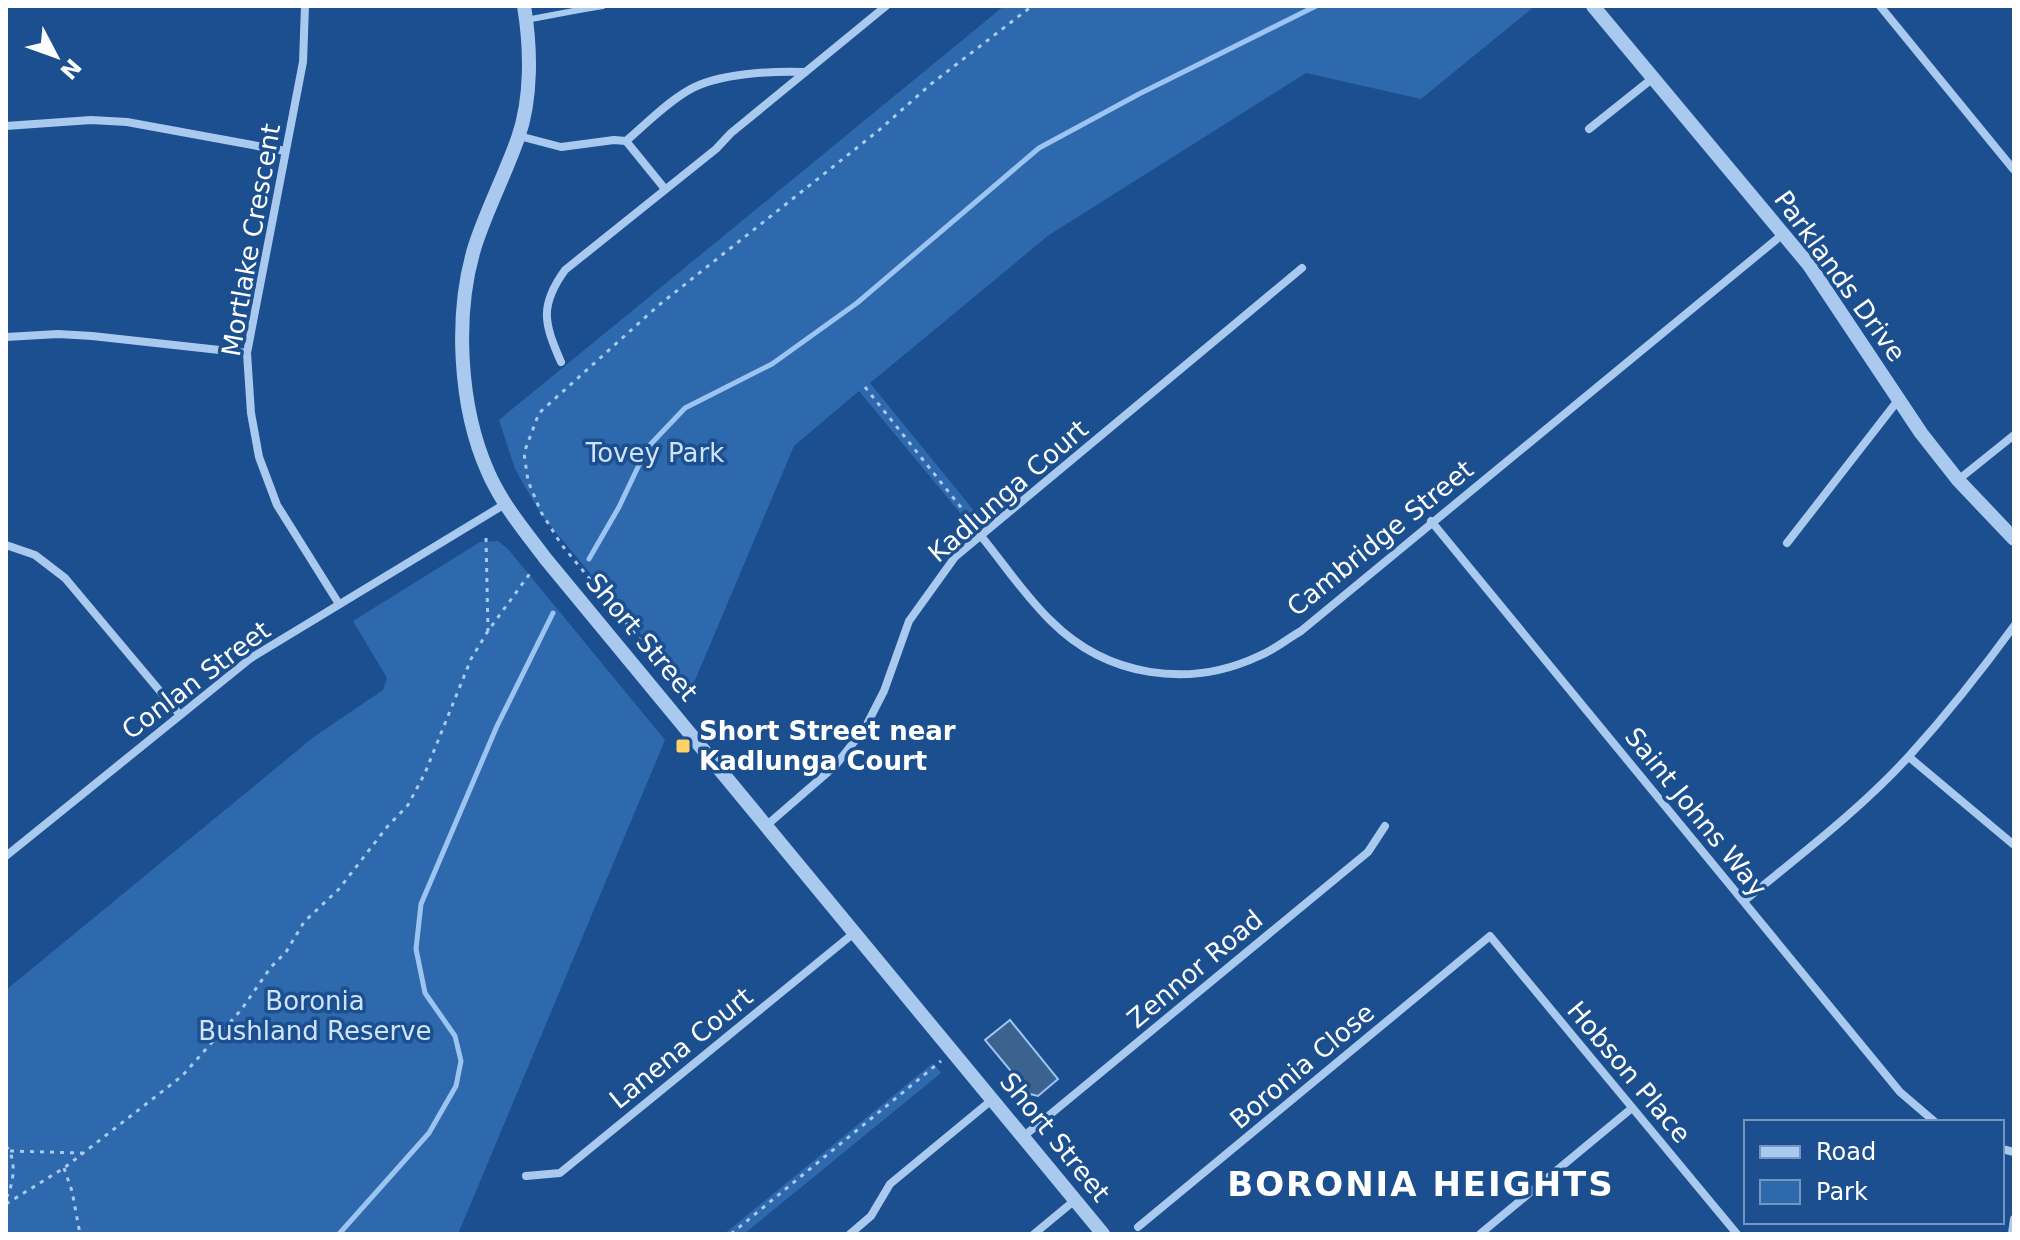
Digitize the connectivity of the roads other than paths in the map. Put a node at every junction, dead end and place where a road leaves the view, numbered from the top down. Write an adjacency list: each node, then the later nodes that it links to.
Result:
1 (305, 6): 14 (street, Mortlake Crescent)
2 (603, 6): 6 (lane)
3 (886, 6): 8 (street)
4 (1593, 6): 9 (street, Parklands Drive)
5 (1880, 6): 15 (street)
6 (578, 8): 7 (lane)
7 (525, 13): 12 (street, Short Street)
8 (806, 72): 13 (street); 16 (street)
9 (1653, 78): 11 (street); 17 (street, Parklands Drive)
10 (6, 126): 14 (street)
11 (1589, 129)
12 (519, 136): 13 (street); 25 (street, Short Street)
13 (626, 141): 16 (street)
14 (285, 151): 20 (street, Mortlake Crescent)
15 (2014, 170)
16 (665, 189): 21 (street)
17 (1783, 234): 22 (street, Parklands Drive); 26 (street, Cambridge Street)
18 (1302, 268): 27 (street, Kadlunga Court)
19 (6, 337): 20 (street)
20 (247, 353): 31 (street, Mortlake Crescent)
21 (561, 362)
22 (1899, 399): 24 (street, Parklands Drive); 29 (street)
23 (2014, 435): 24 (street)
24 (1958, 480): 28 (street, Parklands Drive)
25 (505, 504): 31 (street, Conlan Street); 35 (street, Short Street)
26 (1431, 521): 27 (street, Cambridge Street); 39 (street, Saint Johns Way)
27 (981, 536): 35 (street, Kadlunga Court)
28 (2014, 539)
29 (1787, 543)
30 (6, 545): 33 (street)
31 (339, 604): 33 (street, Conlan Street)
32 (2014, 626): 34 (street)
33 (180, 715): 38 (street, Conlan Street)
34 (1909, 757): 37 (street); 39 (street)
35 (767, 825): 40 (street, Short Street)
36 (1385, 826): 45 (street, Zennor Road)
37 (2014, 845)
38 (6, 856)
39 (1744, 901): 44 (street, Saint Johns Way)
40 (854, 933): 42 (street, Short Street); 46 (street, Lanena Court)
41 (1490, 936): 43 (street, Hobson Place); 49 (street, Boronia Close)
42 (993, 1099): 45 (street, Short Street); 51 (street)
43 (1632, 1108): 54 (street); 55 (street, Hobson Place)
44 (1933, 1120)
45 (1024, 1136): 47 (street, Short Street)
46 (526, 1176)
47 (1075, 1200): 52 (street); 53 (street, Short Street)
48 (2014, 1219): 50 (street)
49 (1138, 1227)
50 (2012, 1233)
51 (850, 1234)
52 (1034, 1234)
53 (1103, 1234)
54 (1480, 1234)
55 (1737, 1234)

